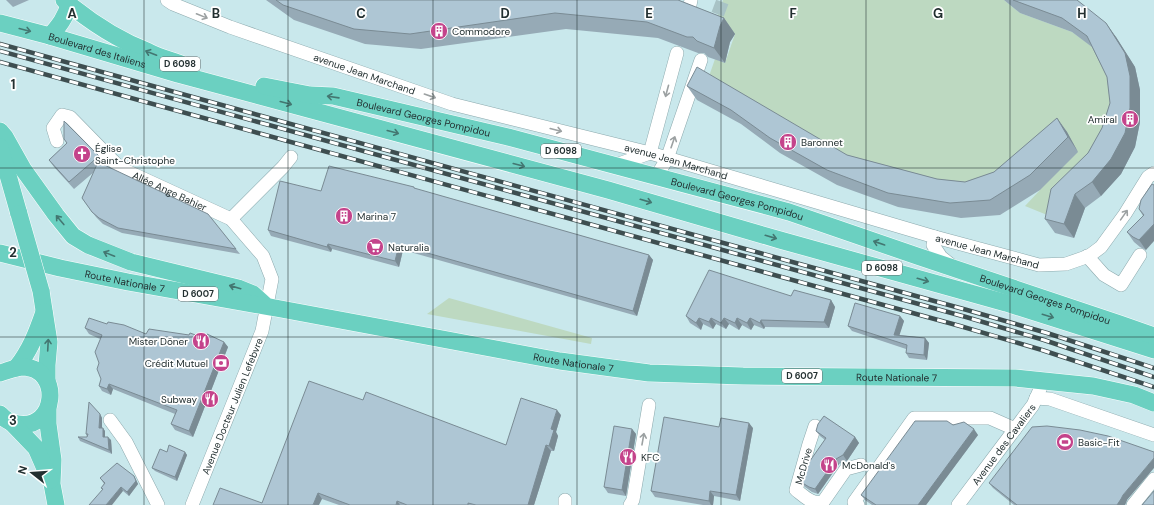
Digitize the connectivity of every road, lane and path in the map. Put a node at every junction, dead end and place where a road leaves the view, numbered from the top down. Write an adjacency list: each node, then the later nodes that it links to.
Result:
1 (166, 0): 11 (street, avenue Jean Marchand, one-way to 11)
2 (66, 2): 4 (main road); 7 (main road, Boulevard des Italiens / D 6098, one-way to 2)
3 (0, 23): 4 (main road, Boulevard des Italiens / D 6098, one-way to 4)
4 (50, 36): 7 (main road, Boulevard des Italiens / D 6098, one-way to 7)
5 (677, 53): 11 (street, one-way to 11)
6 (701, 60): 13 (street, one-way to 6)
7 (310, 102): 14 (main road, Boulevard Georges Pompidou / D 6098, one-way to 7); 17 (main road, Boulevard Georges Pompidou / D 6098, one-way to 17)
8 (0, 131): 24 (main road, one-way to 8)
9 (57, 141): 18 (street, Allée Ange Bahier)
10 (0, 147): 25 (main road, bridge)
11 (650, 153): 13 (street, avenue Jean Marchand); 14 (street)
12 (291, 156): 18 (street)
13 (667, 159): 16 (street); 19 (street, avenue Jean Marchand)
14 (614, 166): 16 (main road, Boulevard Georges Pompidou / D 6098)
15 (1154, 173): 22 (street, avenue Jean Marchand, one-way to 15)
16 (656, 177): 17 (main road); 23 (main road, Boulevard Georges Pompidou / D 6098, one-way to 16)
17 (608, 190): 27 (main road, Boulevard Georges Pompidou / D 6098, one-way to 27)
18 (231, 218): 24 (street, Avenue Docteur Julien Lefebvre)
19 (935, 237): 22 (street, avenue Jean Marchand); 23 (street)
20 (0, 253): 24 (main road, Route Nationale 7 / D 6007)
21 (1140, 255): 22 (street)
22 (1087, 256)
23 (956, 269): 26 (main road, Boulevard Georges Pompidou / D 6098)
24 (268, 307): 29 (main road, Route Nationale 7 / D 6007); 45 (street, Avenue Docteur Julien Lefebvre)
25 (45, 310): 28 (main road); 30 (main road, one-way to 25)
26 (1154, 336)
27 (1154, 350)
28 (6, 372): 30 (main road)
29 (1044, 380): 31 (street, Avenue des Cavaliers); 32 (main road, Route Nationale 7 / D 6007)
30 (47, 381): 34 (main road)
31 (1036, 398): 38 (street, Avenue des Cavaliers); 39 (street)
32 (1154, 403)
33 (649, 405): 46 (street, one-way to 33)
34 (48, 409): 35 (main road); 42 (main road)
35 (6, 419): 42 (main road)
36 (110, 420): 44 (street)
37 (815, 426): 40 (street, McDrive)
38 (1015, 429): 47 (street); 48 (street, Avenue des Cavaliers)
39 (1154, 435)
40 (861, 465)
41 (1154, 478): 49 (street)
42 (52, 484): 43 (main road)
43 (56, 505)
44 (158, 505)
45 (192, 505)
46 (630, 505)
47 (858, 505)
48 (958, 505)
49 (1132, 505)

